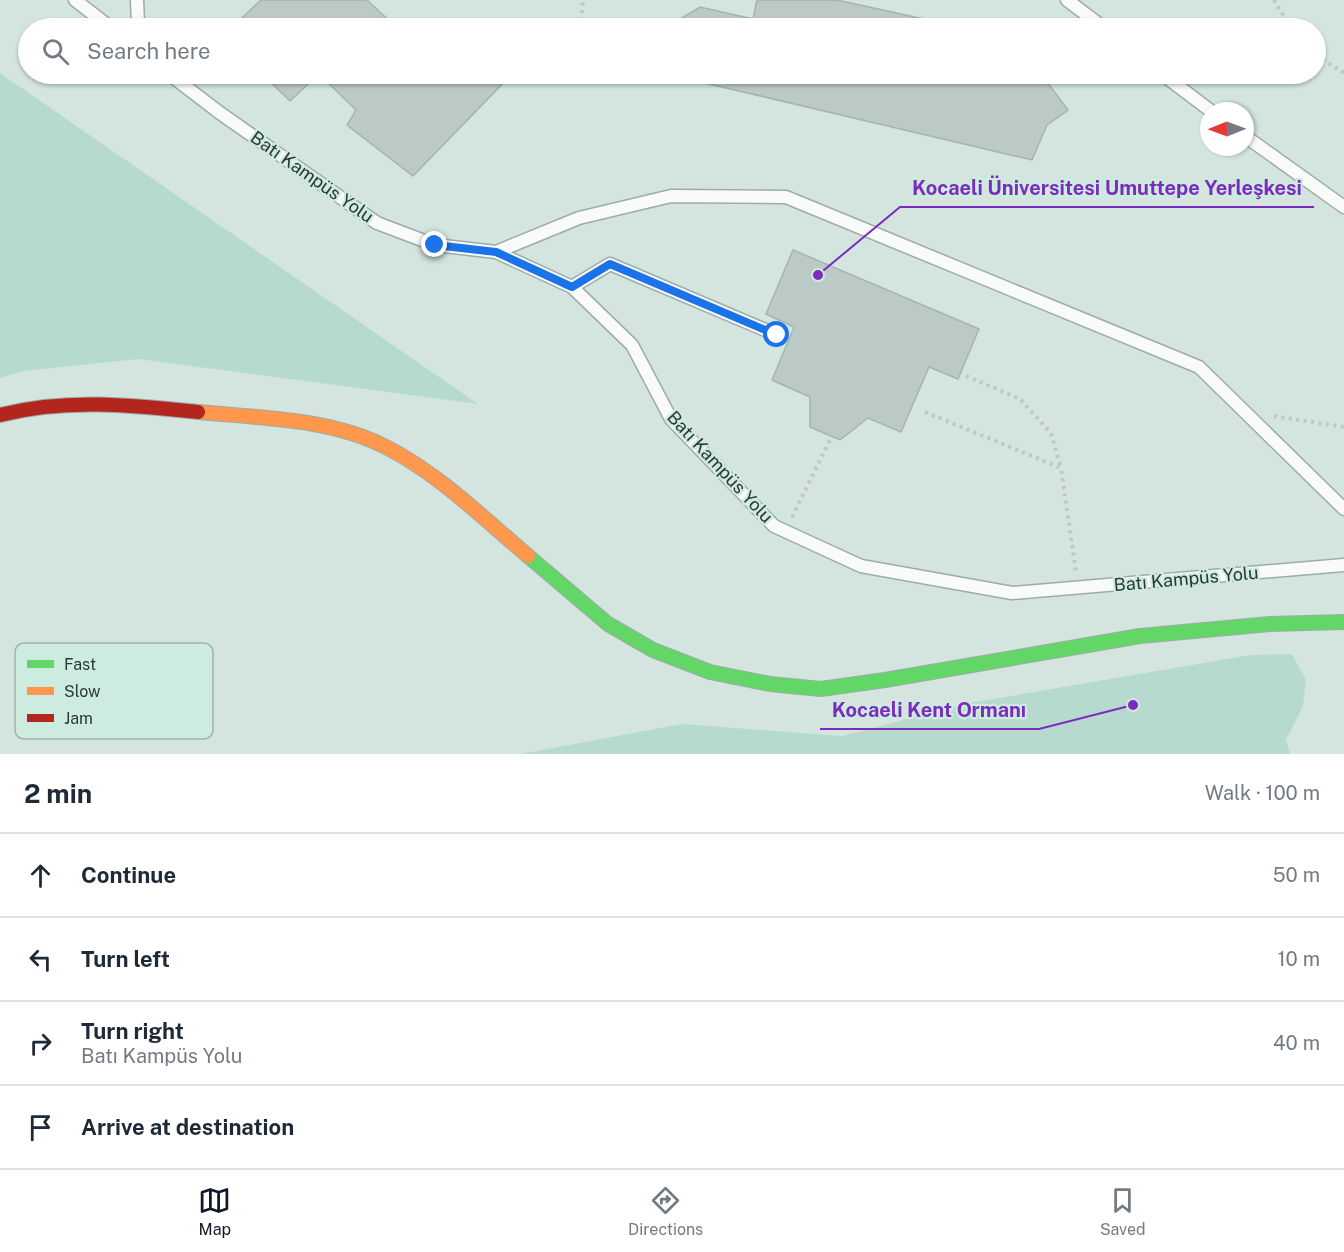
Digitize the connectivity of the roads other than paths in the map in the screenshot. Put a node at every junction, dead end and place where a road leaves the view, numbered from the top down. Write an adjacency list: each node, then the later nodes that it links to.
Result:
1 (75, 0): 4 (lane)
2 (137, 0): 5 (lane)
3 (1067, 0): 6 (lane)
4 (98, 18)
5 (139, 18)
6 (1091, 18)
7 (182, 84): 12 (lane, Batı Kampüs Yolu)
8 (1175, 84): 9 (lane)
9 (1200, 103)
10 (1254, 142): 11 (lane)
11 (1344, 207)
12 (496, 252): 13 (lane, Batı Kampüs Yolu); 16 (lane)
13 (572, 287): 14 (lane); 17 (lane, Batı Kampüs Yolu)
14 (777, 335)
15 (0, 415): 18 (street)
16 (1344, 509)
17 (1344, 565)
18 (1344, 622)

